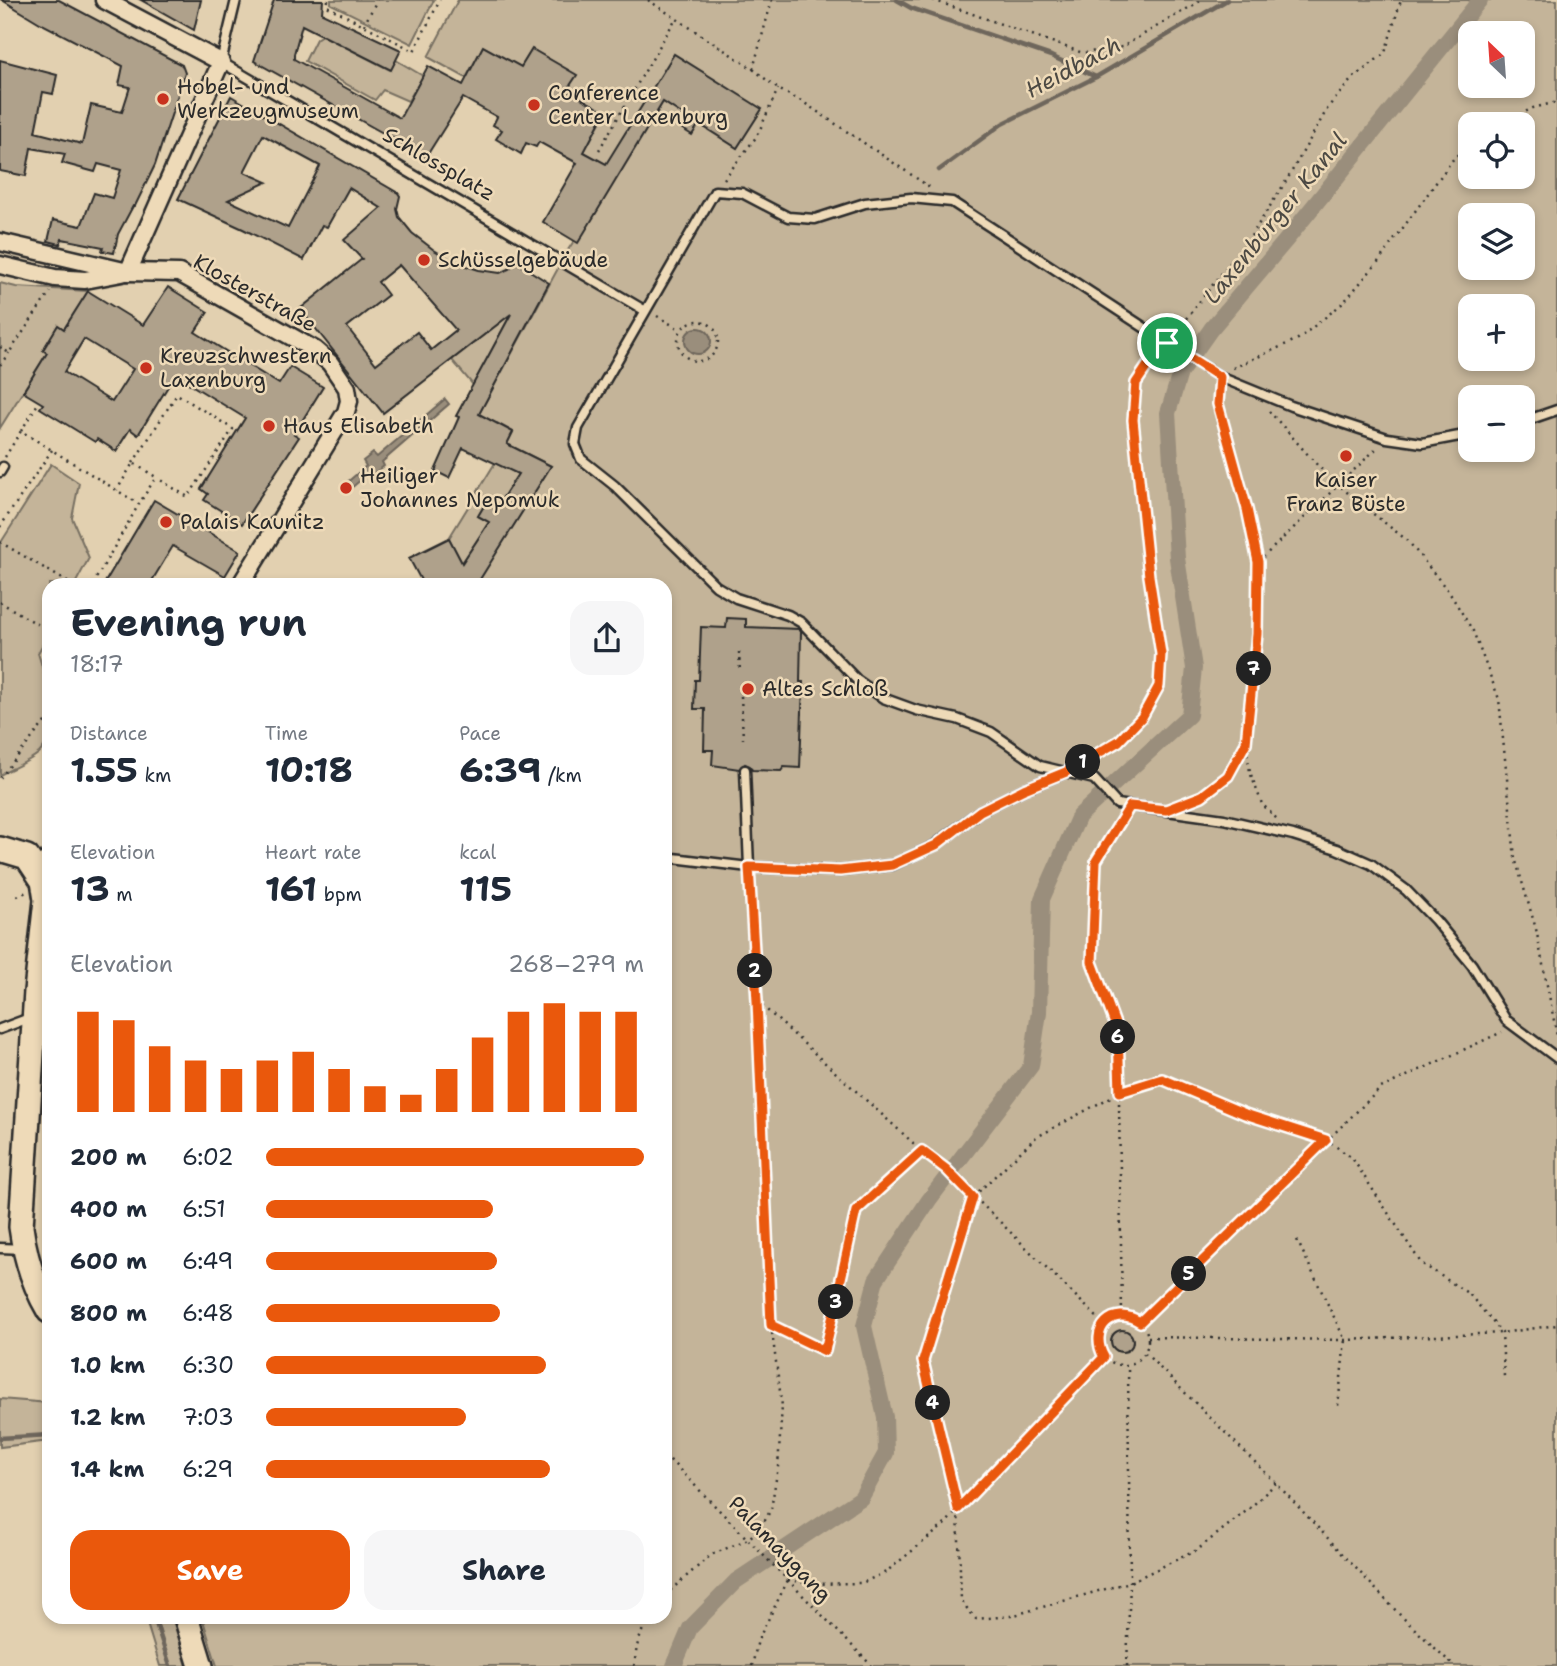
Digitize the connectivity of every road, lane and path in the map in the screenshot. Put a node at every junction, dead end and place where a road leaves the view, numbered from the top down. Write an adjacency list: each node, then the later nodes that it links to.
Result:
1 (104, 0): 13 (street)
2 (236, 0): 13 (lane)
3 (328, 0): 12 (path)
4 (377, 0): 12 (path)
5 (440, 0): 12 (path)
6 (648, 0): 11 (path)
7 (772, 0): 14 (path)
8 (933, 0): 9 (path)
9 (1202, 0)
10 (1401, 0): 28 (path)
11 (676, 18): 14 (path); 18 (path)
12 (364, 24)
13 (221, 62): 24 (street); 26 (lane, Schlossplatz)
14 (753, 69): 15 (path)
15 (778, 89): 20 (path); 21 (path)
16 (1557, 102): 17 (path)
17 (1525, 112)
18 (599, 150)
19 (1458, 154): 32 (path)
20 (715, 191): 21 (lane); 26 (lane)
21 (952, 202): 28 (lane)
22 (0, 242): 24 (street)
23 (0, 265): 25 (street)
24 (128, 272): 25 (street); 52 (street, Klosterstraße)
25 (60, 279): 30 (path)
26 (644, 310): 27 (path); 62 (lane)
27 (681, 330): 27 (path)
28 (1167, 343): 32 (lane); 62 (path)
29 (0, 347): 30 (path)
30 (9, 353): 31 (path)
31 (0, 365)
32 (1220, 377): 33 (lane); 49 (path)
33 (1259, 393): 39 (lane); 44 (path)
34 (39, 402): 37 (path)
35 (1557, 410): 36 (lane)
36 (1535, 418)
37 (21, 431): 40 (path); 42 (path)
38 (1458, 436): 39 (lane)
39 (1387, 438): 44 (path)
40 (52, 450): 45 (path); 47 (path)
41 (133, 463): 43 (path); 43 (path); 45 (path)
42 (1, 470)
43 (156, 477): 46 (path)
44 (1338, 484): 49 (path); 76 (path)
45 (117, 490): 46 (path)
46 (139, 504): 51 (path)
47 (0, 527)
48 (0, 542): 50 (path)
49 (1258, 562): 60 (path)
50 (61, 578)
51 (96, 578)
52 (245, 578)
53 (0, 602): 54 (path)
54 (42, 627)
55 (739, 652): 56 (path)
56 (740, 673)
57 (741, 696): 59 (path)
58 (42, 726): 63 (path)
59 (743, 739)
60 (1246, 743): 65 (path); 66 (path)
61 (745, 770): 70 (lane)
62 (1066, 772): 64 (lane); 70 (lane)
63 (0, 777)
64 (1130, 806): 65 (lane); 78 (path)
65 (1166, 810): 66 (lane)
66 (1293, 835): 74 (lane)
67 (0, 849): 69 (main road)
68 (672, 858): 70 (lane)
69 (42, 863)
70 (749, 867): 72 (path)
71 (42, 996): 73 (main road)
72 (757, 1001): 80 (path); 89 (path)
73 (34, 1016): 75 (lane); 84 (main road)
74 (1515, 1027): 77 (lane); 79 (path)
75 (0, 1029)
76 (1557, 1036)
77 (1557, 1058)
78 (1120, 1092): 79 (path); 81 (path); 86 (path)
79 (1326, 1140): 87 (path); 91 (path)
80 (922, 1151): 81 (path); 89 (path)
81 (973, 1197): 88 (path); 101 (path)
82 (1297, 1240): 93 (path)
83 (0, 1248): 84 (lane)
84 (24, 1249): 85 (main road)
85 (42, 1300)
86 (1122, 1315): 87 (path); 88 (path)
87 (1140, 1322): 92 (path)
88 (1104, 1324): 95 (path)
89 (771, 1325): 102 (path)
90 (1557, 1325): 91 (path)
91 (1502, 1333): 93 (path); 97 (path)
92 (1148, 1337): 93 (path); 94 (path)
93 (1345, 1340): 98 (path)
94 (1145, 1353): 96 (path); 100 (path)
95 (1104, 1357): 96 (path); 101 (path)
96 (1128, 1365): 104 (path)
97 (1504, 1377)
98 (1338, 1406)
99 (672, 1462): 102 (path, Palamaygang)
100 (1276, 1483): 104 (path); 113 (path)
101 (958, 1509): 103 (path); 104 (path)
102 (748, 1539): 103 (path, Palamaygang); 105 (path)
103 (788, 1580): 110 (path); 111 (path, Palamaygang)
104 (1130, 1582): 112 (path)
105 (672, 1589)
106 (188, 1624): 108 (main road)
107 (645, 1624): 109 (path)
108 (201, 1666)
109 (634, 1666)
110 (752, 1666)
111 (872, 1666)
112 (1127, 1666)
113 (1454, 1666)

